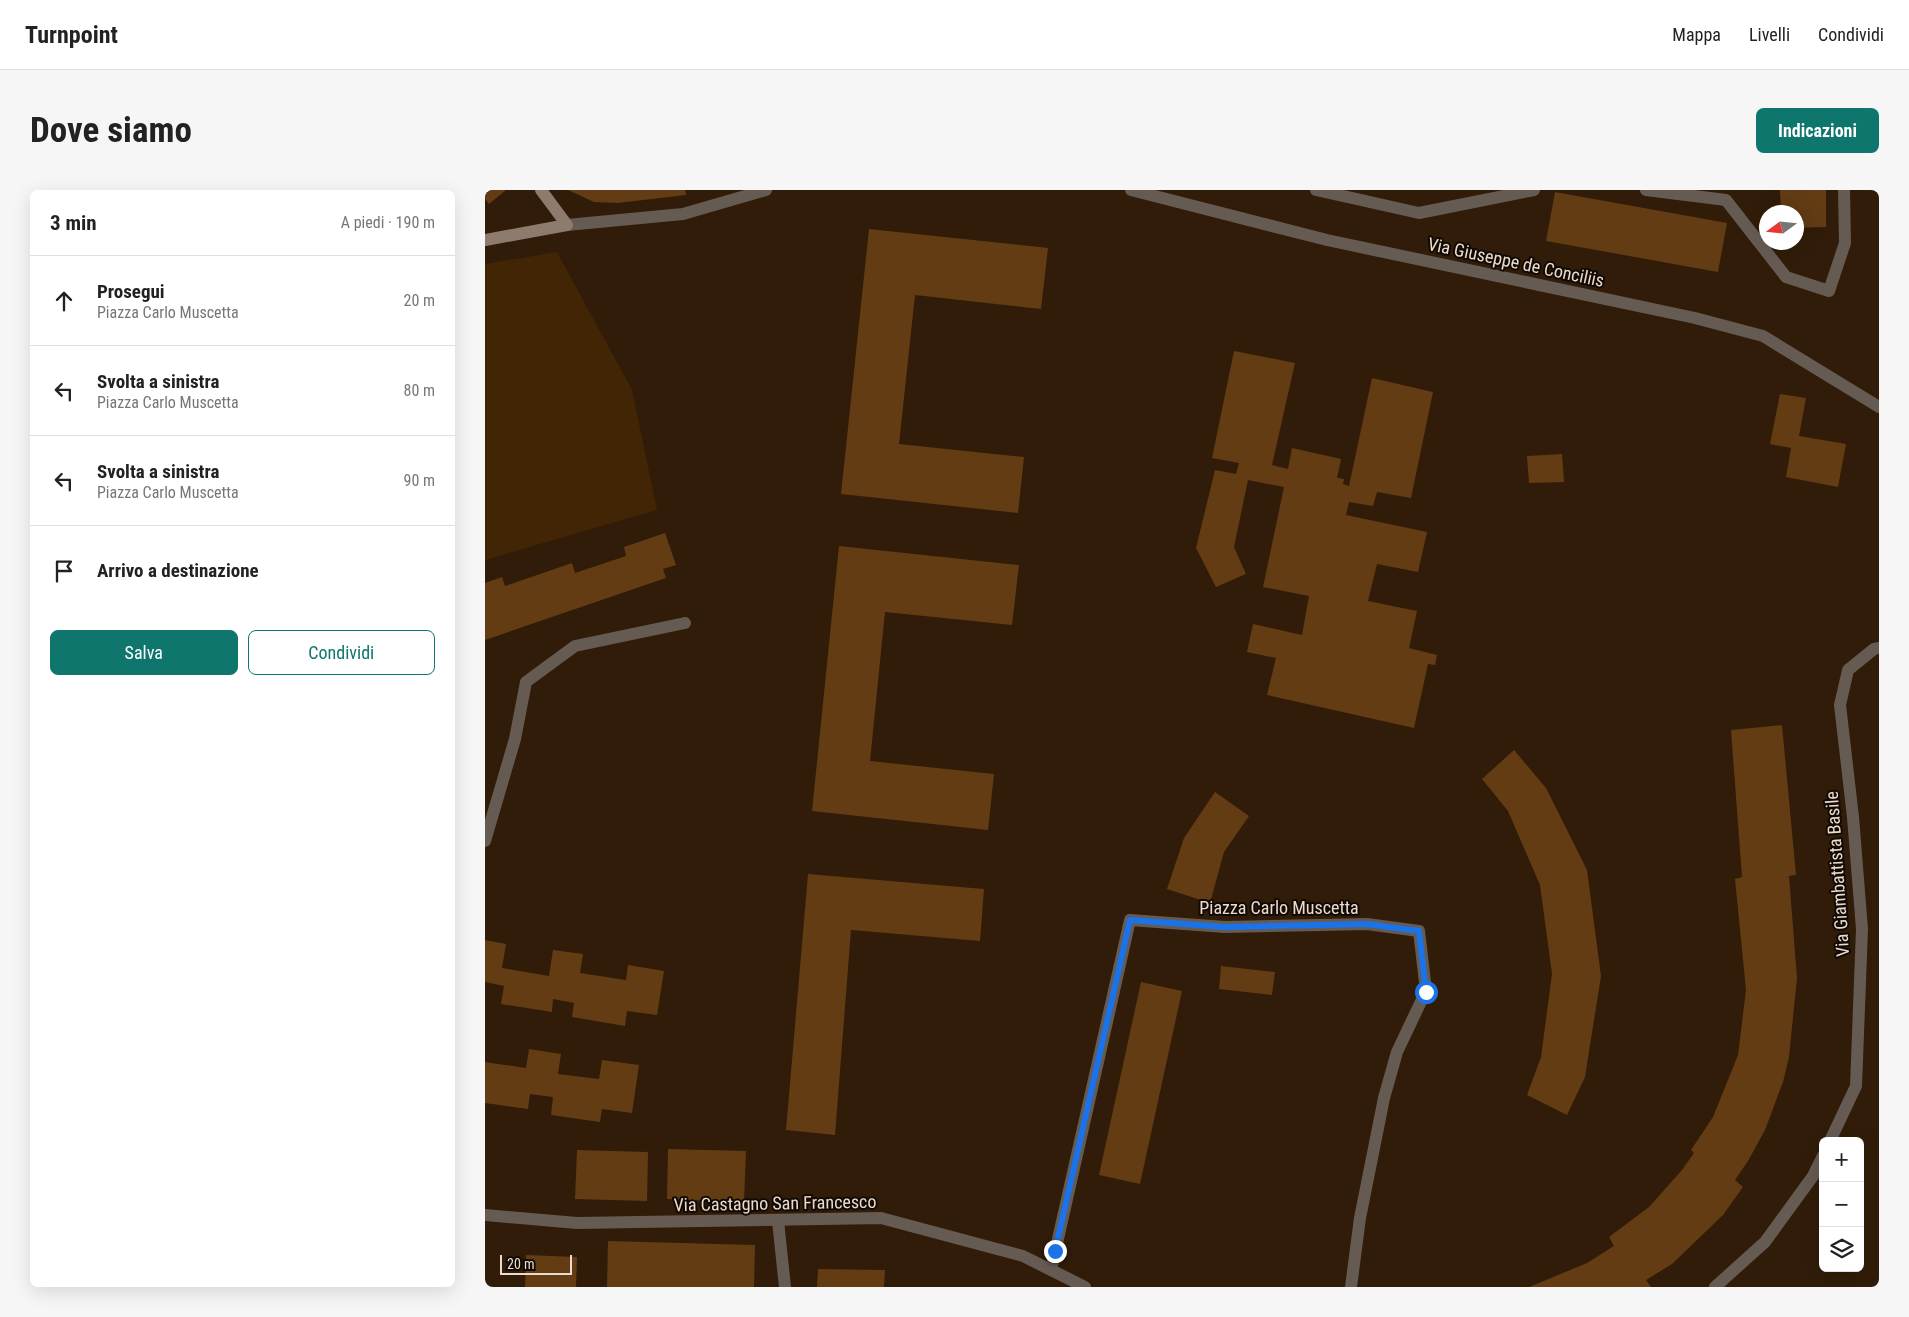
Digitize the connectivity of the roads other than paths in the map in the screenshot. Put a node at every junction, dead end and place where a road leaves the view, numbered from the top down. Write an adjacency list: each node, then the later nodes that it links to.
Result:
1 (541, 190): 9 (street)
2 (766, 190): 9 (street)
3 (1131, 190): 11 (street, Via Giuseppe de Conciliis)
4 (1316, 190): 5 (street)
5 (1533, 190)
6 (1646, 190): 8 (street)
7 (1844, 190): 8 (street)
8 (1725, 195)
9 (567, 225): 10 (street)
10 (485, 240)
11 (1879, 407)
12 (685, 624): 14 (street)
13 (1879, 648): 15 (street, Via Giambattista Basile)
14 (485, 841)
15 (1832, 1137)
16 (1819, 1164): 23 (street)
17 (485, 1215): 18 (street, Via Castagno San Francesco)
18 (779, 1220): 19 (street, Via Castagno San Francesco); 20 (street)
19 (1051, 1270): 21 (street, Via Castagno San Francesco); 22 (street, Piazza Carlo Muscetta)
20 (785, 1287)
21 (1085, 1287)
22 (1351, 1287)
23 (1715, 1287)

